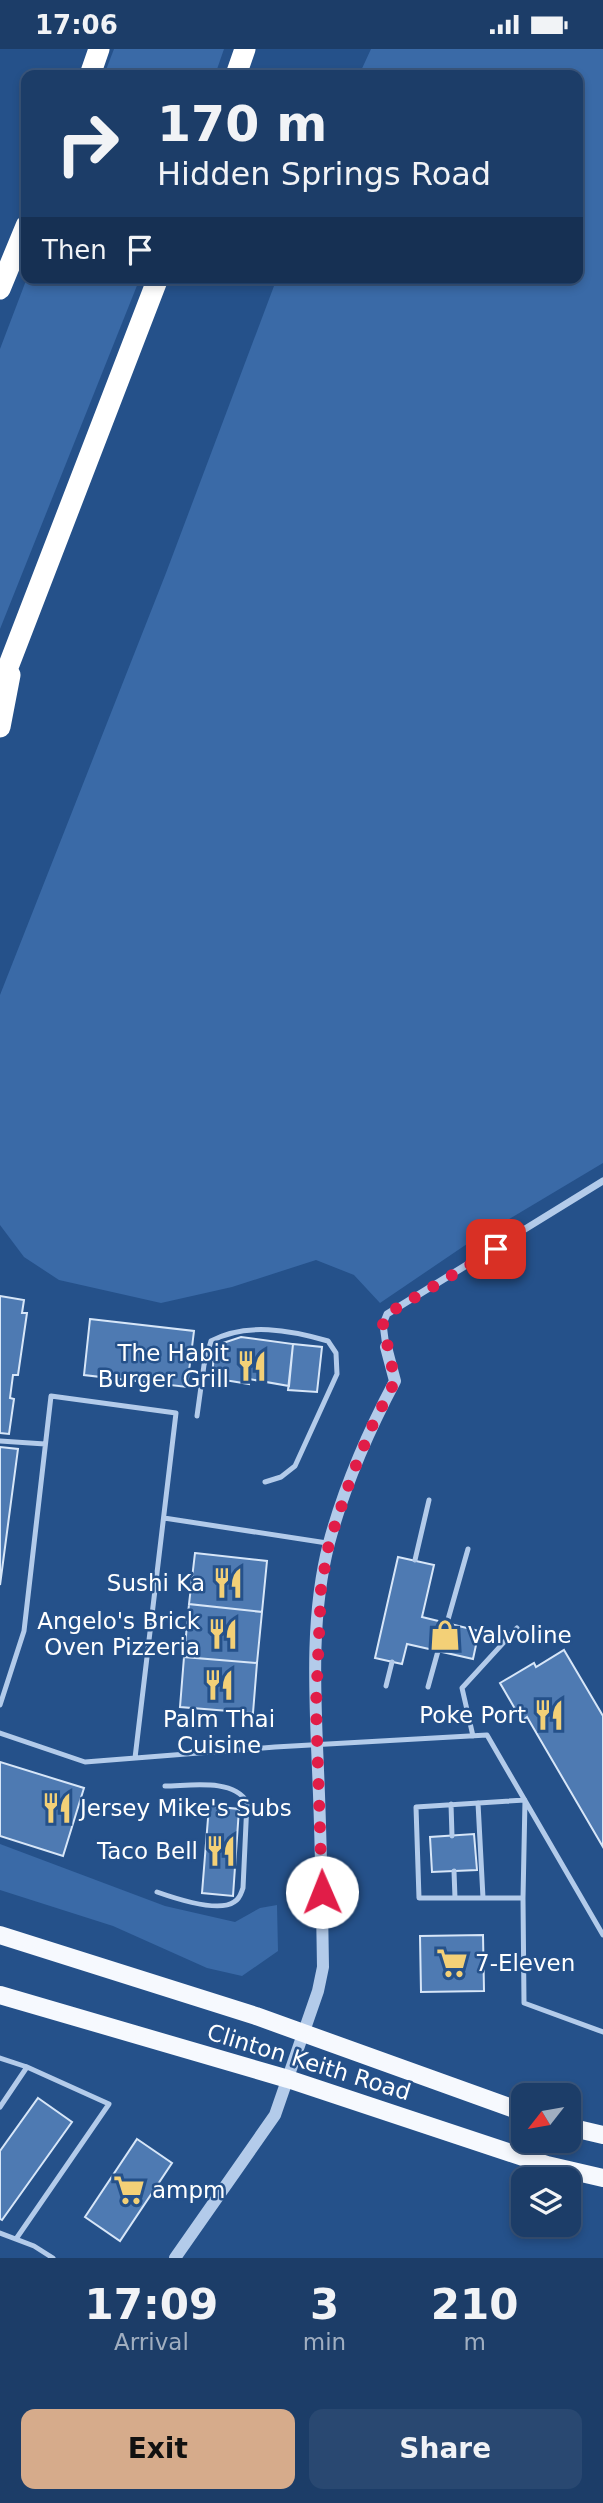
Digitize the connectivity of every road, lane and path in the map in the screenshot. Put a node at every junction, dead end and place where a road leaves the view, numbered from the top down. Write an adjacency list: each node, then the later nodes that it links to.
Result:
1 (99, 49): 3 (highway)
2 (245, 49): 4 (highway)
3 (92, 70)
4 (238, 70)
5 (21, 238): 7 (highway)
6 (156, 284): 8 (highway)
7 (0, 289)
8 (15, 651): 9 (highway); 10 (highway)
9 (0, 688)
10 (0, 727)
11 (603, 1181): 12 (street)
12 (386, 1347): 19 (street)
13 (197, 1416): 16 (lane)
14 (0, 1441): 15 (lane)
15 (45, 1444): 18 (lane); 27 (lane)
16 (265, 1482)
17 (429, 1500): 21 (lane)
18 (164, 1518): 19 (lane); 34 (lane)
19 (329, 1543): 33 (street)
20 (468, 1549): 22 (lane)
21 (415, 1560)
22 (447, 1623)
23 (517, 1627): 32 (lane)
24 (438, 1651): 29 (lane)
25 (391, 1662): 28 (lane)
26 (0, 1674): 27 (lane)
27 (9, 1675): 30 (lane)
28 (386, 1686)
29 (428, 1687)
30 (0, 1705)
31 (0, 1733): 34 (lane)
32 (473, 1736): 33 (lane); 36 (lane)
33 (317, 1744): 34 (lane); 49 (street)
34 (135, 1758)
35 (165, 1786): 41 (lane)
36 (524, 1800): 37 (lane); 44 (lane); 46 (lane)
37 (478, 1803): 38 (lane); 43 (lane)
38 (451, 1804): 39 (lane); 42 (lane)
39 (452, 1836)
40 (454, 1871): 42 (lane)
41 (157, 1892)
42 (455, 1898): 43 (lane)
43 (483, 1898): 44 (lane)
44 (523, 1898): 48 (lane)
45 (0, 1935): 49 (main road, Clinton Keith Road)
46 (603, 1935)
47 (0, 1995): 52 (main road, Clinton Keith Road)
48 (603, 2032)
49 (304, 2034): 52 (street); 54 (main road, Clinton Keith Road)
50 (0, 2058): 51 (lane)
51 (27, 2067): 53 (lane); 59 (lane)
52 (288, 2079): 57 (main road, Clinton Keith Road); 61 (street)
53 (0, 2107)
54 (511, 2108)
55 (581, 2130): 56 (main road)
56 (603, 2135)
57 (603, 2178)
58 (0, 2233): 59 (lane)
59 (16, 2239): 60 (lane)
60 (53, 2258)
61 (175, 2258)

